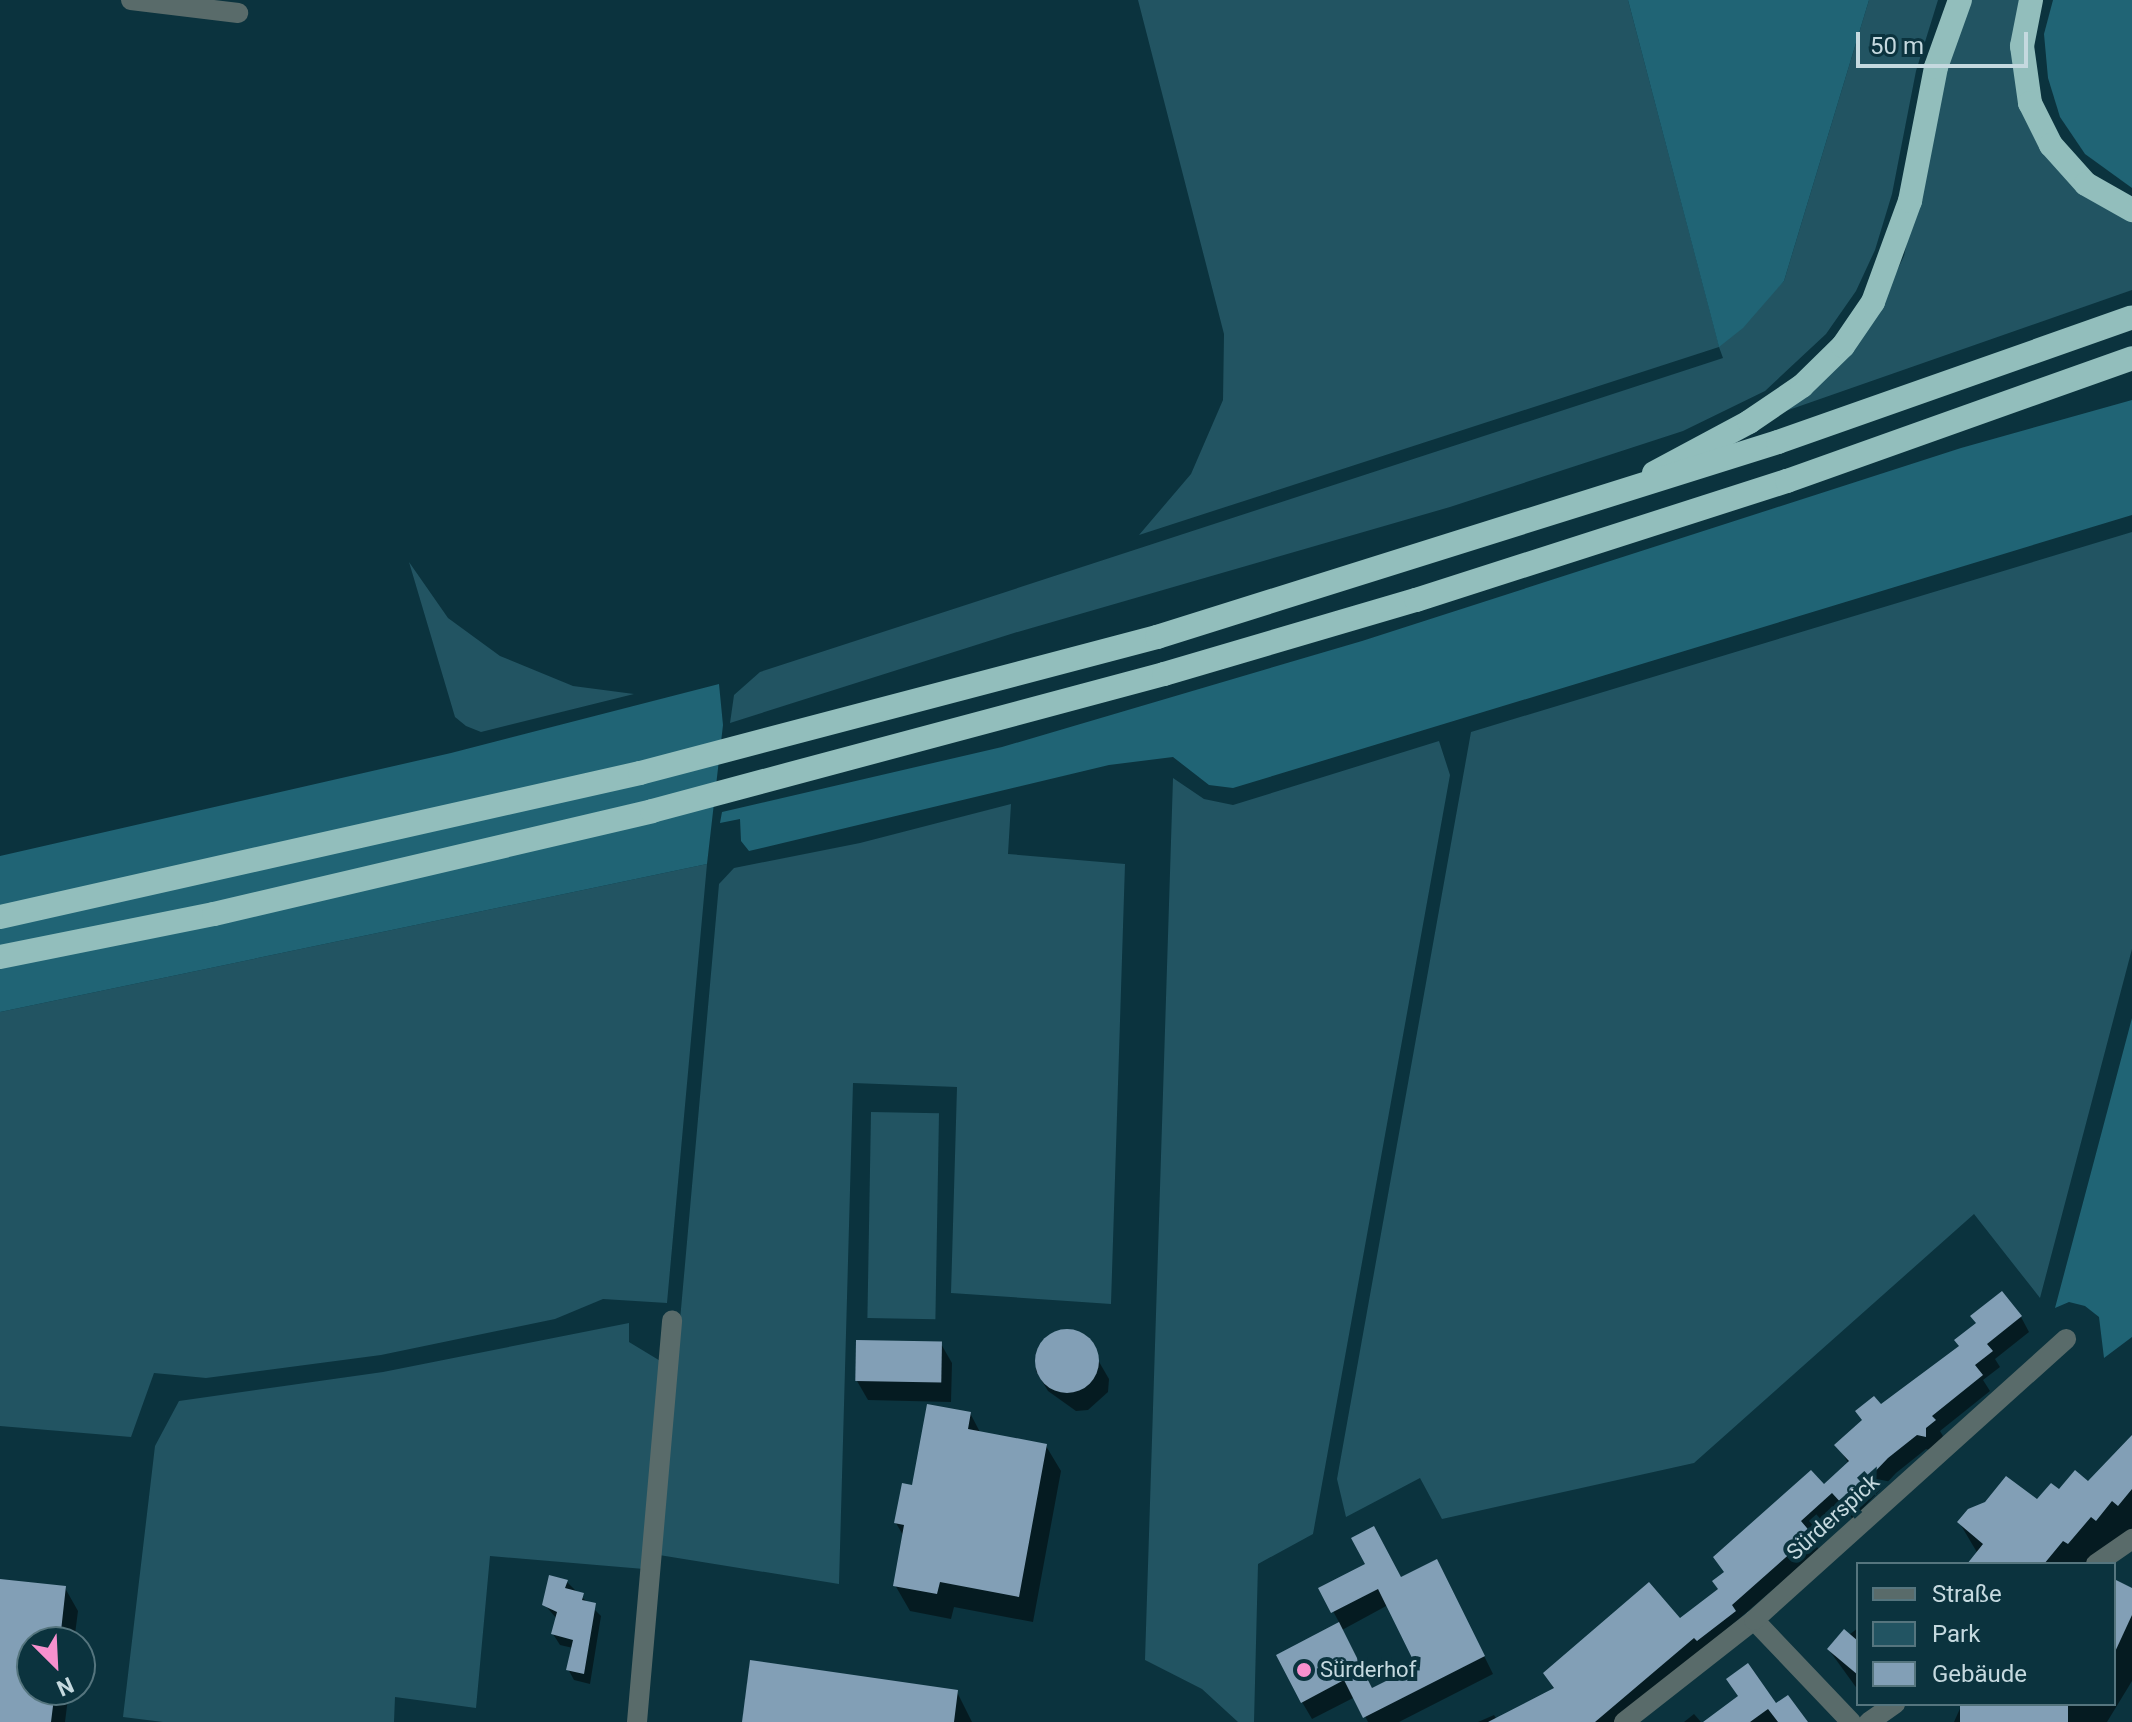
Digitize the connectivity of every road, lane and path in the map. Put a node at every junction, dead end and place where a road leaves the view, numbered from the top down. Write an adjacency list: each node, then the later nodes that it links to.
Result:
1 (131, 0): 4 (street)
2 (1960, 0): 8 (highway)
3 (2031, 0): 5 (highway)
4 (238, 13)
5 (2132, 210)
6 (2132, 317): 8 (highway)
7 (2132, 358): 10 (highway)
8 (1623, 493): 9 (highway)
9 (0, 917)
10 (0, 957)
11 (672, 1321): 17 (street)
12 (2066, 1339): 15 (street, Sürderspick)
13 (2132, 1539): 14 (street)
14 (2099, 1562)
15 (1754, 1620): 18 (street, Sürderspick); 19 (street)
16 (1892, 1706): 20 (street)
17 (637, 1722)
18 (1624, 1722)
19 (1851, 1722)
20 (1869, 1722)

